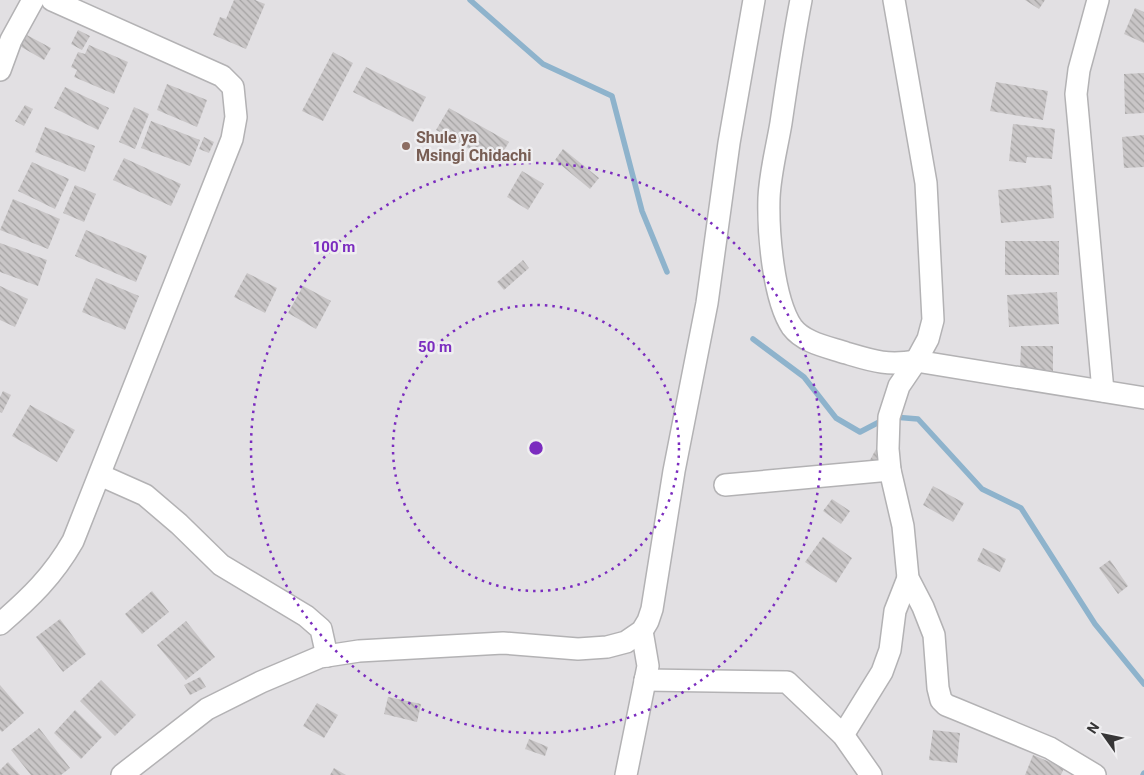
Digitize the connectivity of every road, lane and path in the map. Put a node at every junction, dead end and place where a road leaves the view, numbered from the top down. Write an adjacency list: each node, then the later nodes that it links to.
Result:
1 (33, 0): 7 (street)
2 (52, 0): 12 (street)
3 (754, 0): 16 (street)
4 (802, 0): 8 (street)
5 (894, 0): 8 (street)
6 (1098, 0): 9 (street)
7 (1, 64)
8 (916, 361): 9 (street); 11 (street)
9 (1103, 391): 10 (street)
10 (1144, 398)
11 (890, 470): 13 (street); 14 (street)
12 (100, 475): 15 (street); 17 (street)
13 (725, 486)
14 (908, 578): 19 (street); 23 (street)
15 (0, 624)
16 (642, 631): 17 (street); 18 (street)
17 (327, 656): 20 (street)
18 (645, 680): 19 (street); 21 (street)
19 (844, 734): 22 (street)
20 (122, 775)
21 (626, 775)
22 (871, 775)
23 (1095, 775)

